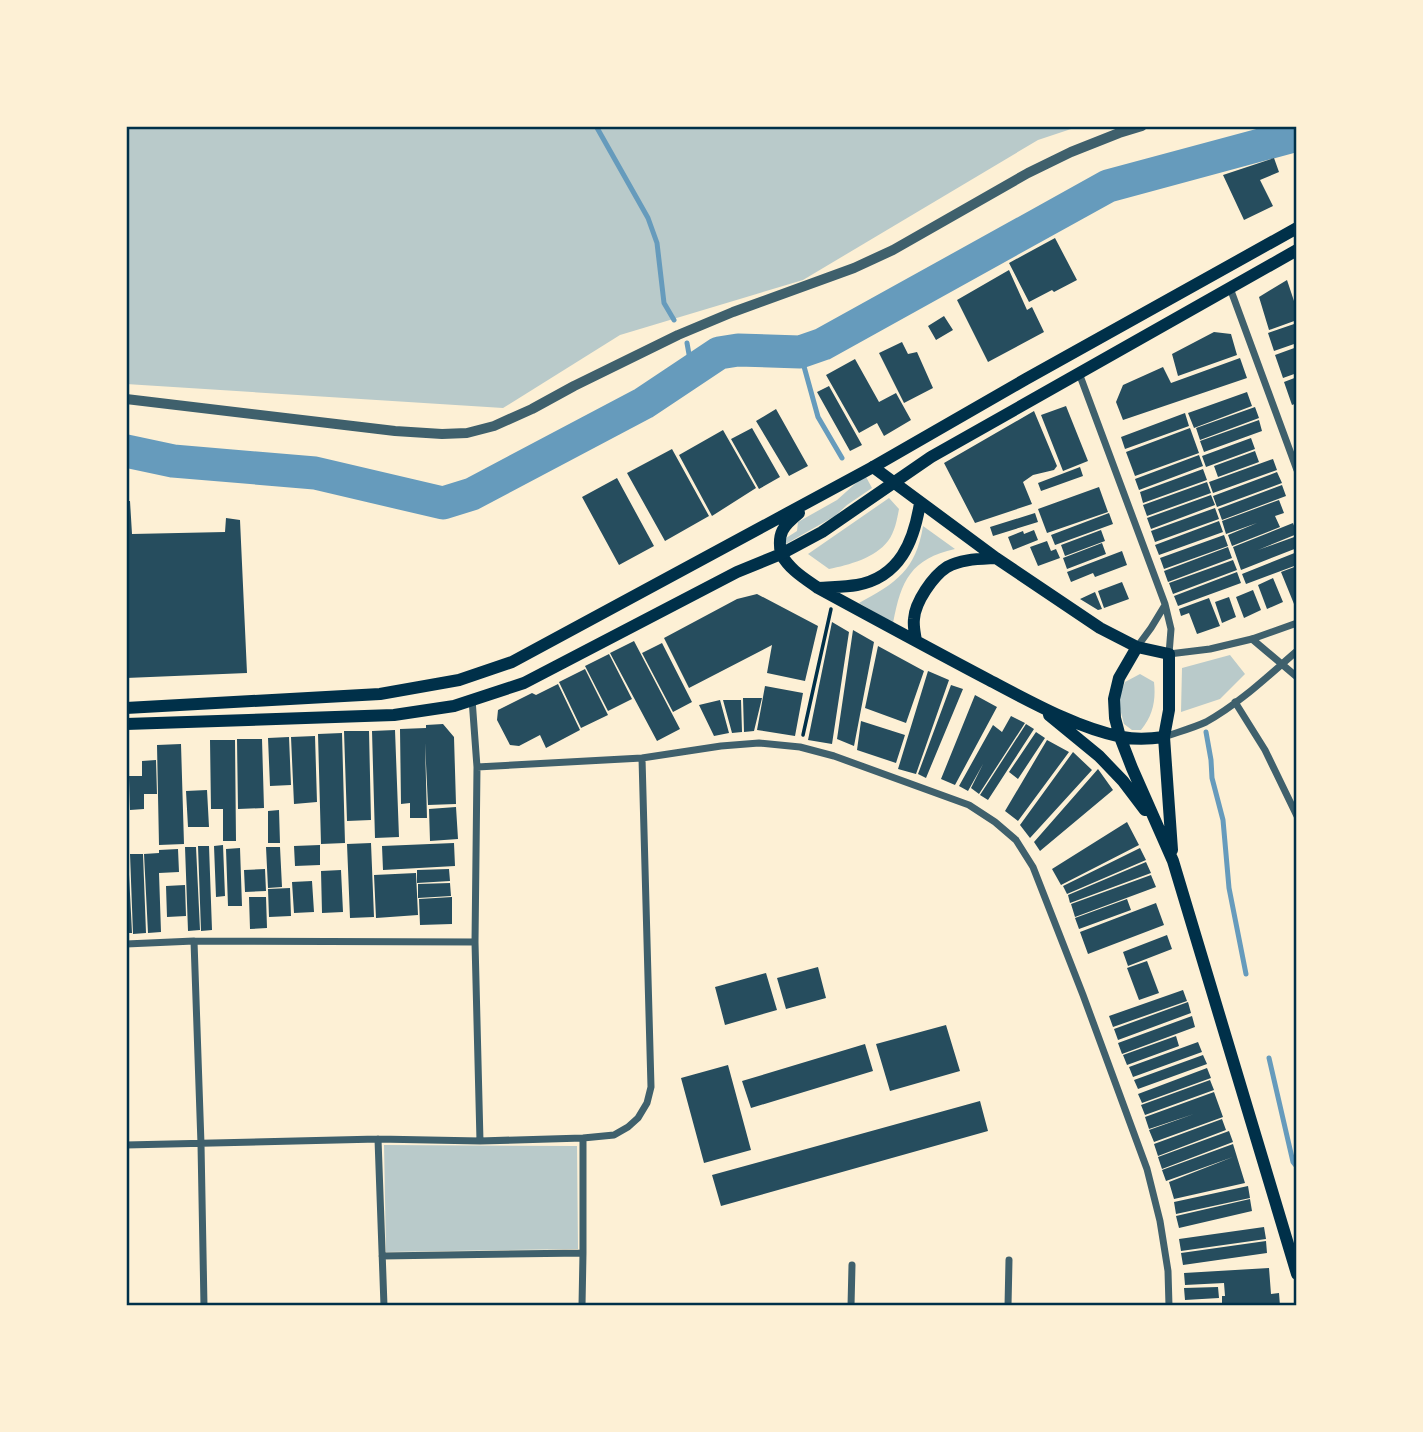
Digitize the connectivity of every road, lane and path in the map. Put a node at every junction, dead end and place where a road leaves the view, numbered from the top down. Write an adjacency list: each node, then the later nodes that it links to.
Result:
1 (1142, 126): 6 (street)
2 (1297, 228): 7 (main road)
3 (1297, 250): 4 (main road)
4 (1230, 288): 5 (main road); 8 (street)
5 (1079, 373): 9 (main road); 16 (street)
6 (126, 398)
7 (873, 467): 9 (main road); 10 (main road)
8 (1297, 470)
9 (892, 483): 11 (main road); 12 (main road)
10 (827, 492): 12 (main road); 28 (main road)
11 (920, 503): 13 (main road); 14 (main road)
12 (781, 554): 14 (main road); 25 (main road)
13 (996, 558): 19 (main road); 20 (main road)
14 (818, 589): 15 (main road)
15 (834, 597): 19 (main road); 32 (path)
16 (1165, 604): 20 (street); 22 (street)
17 (1297, 623): 18 (street)
18 (1251, 639): 22 (street); 23 (street)
19 (916, 641): 27 (main road)
20 (1137, 647): 22 (main road); 30 (main road)
21 (1297, 650): 23 (street)
22 (1169, 654): 31 (main road)
23 (1282, 663): 24 (street); 26 (street)
24 (1297, 677)
25 (472, 699): 29 (main road); 34 (street)
26 (1235, 702): 31 (street); 35 (street)
27 (1038, 706): 30 (main road); 36 (main road)
28 (126, 708)
29 (126, 724)
30 (1120, 737): 31 (main road); 36 (main road)
31 (1164, 737): 37 (main road)
32 (800, 747): 33 (street); 56 (street)
33 (642, 758): 34 (street); 41 (street)
34 (477, 768): 39 (street)
35 (1297, 816)
36 (1157, 826): 37 (main road)
37 (1173, 861): 50 (main road)
38 (194, 942): 39 (street); 40 (street); 44 (street)
39 (475, 942): 43 (street)
40 (126, 944)
41 (583, 1138): 43 (street); 46 (street)
42 (378, 1139): 43 (street); 44 (street); 47 (street)
43 (480, 1141)
44 (201, 1144): 45 (street); 51 (street)
45 (126, 1145)
46 (583, 1252): 47 (street); 53 (street)
47 (382, 1256): 52 (street)
48 (1009, 1260): 55 (street)
49 (852, 1265): 54 (street)
50 (1297, 1274)
51 (204, 1306)
52 (384, 1306)
53 (582, 1306)
54 (851, 1306)
55 (1008, 1306)
56 (1169, 1306)

